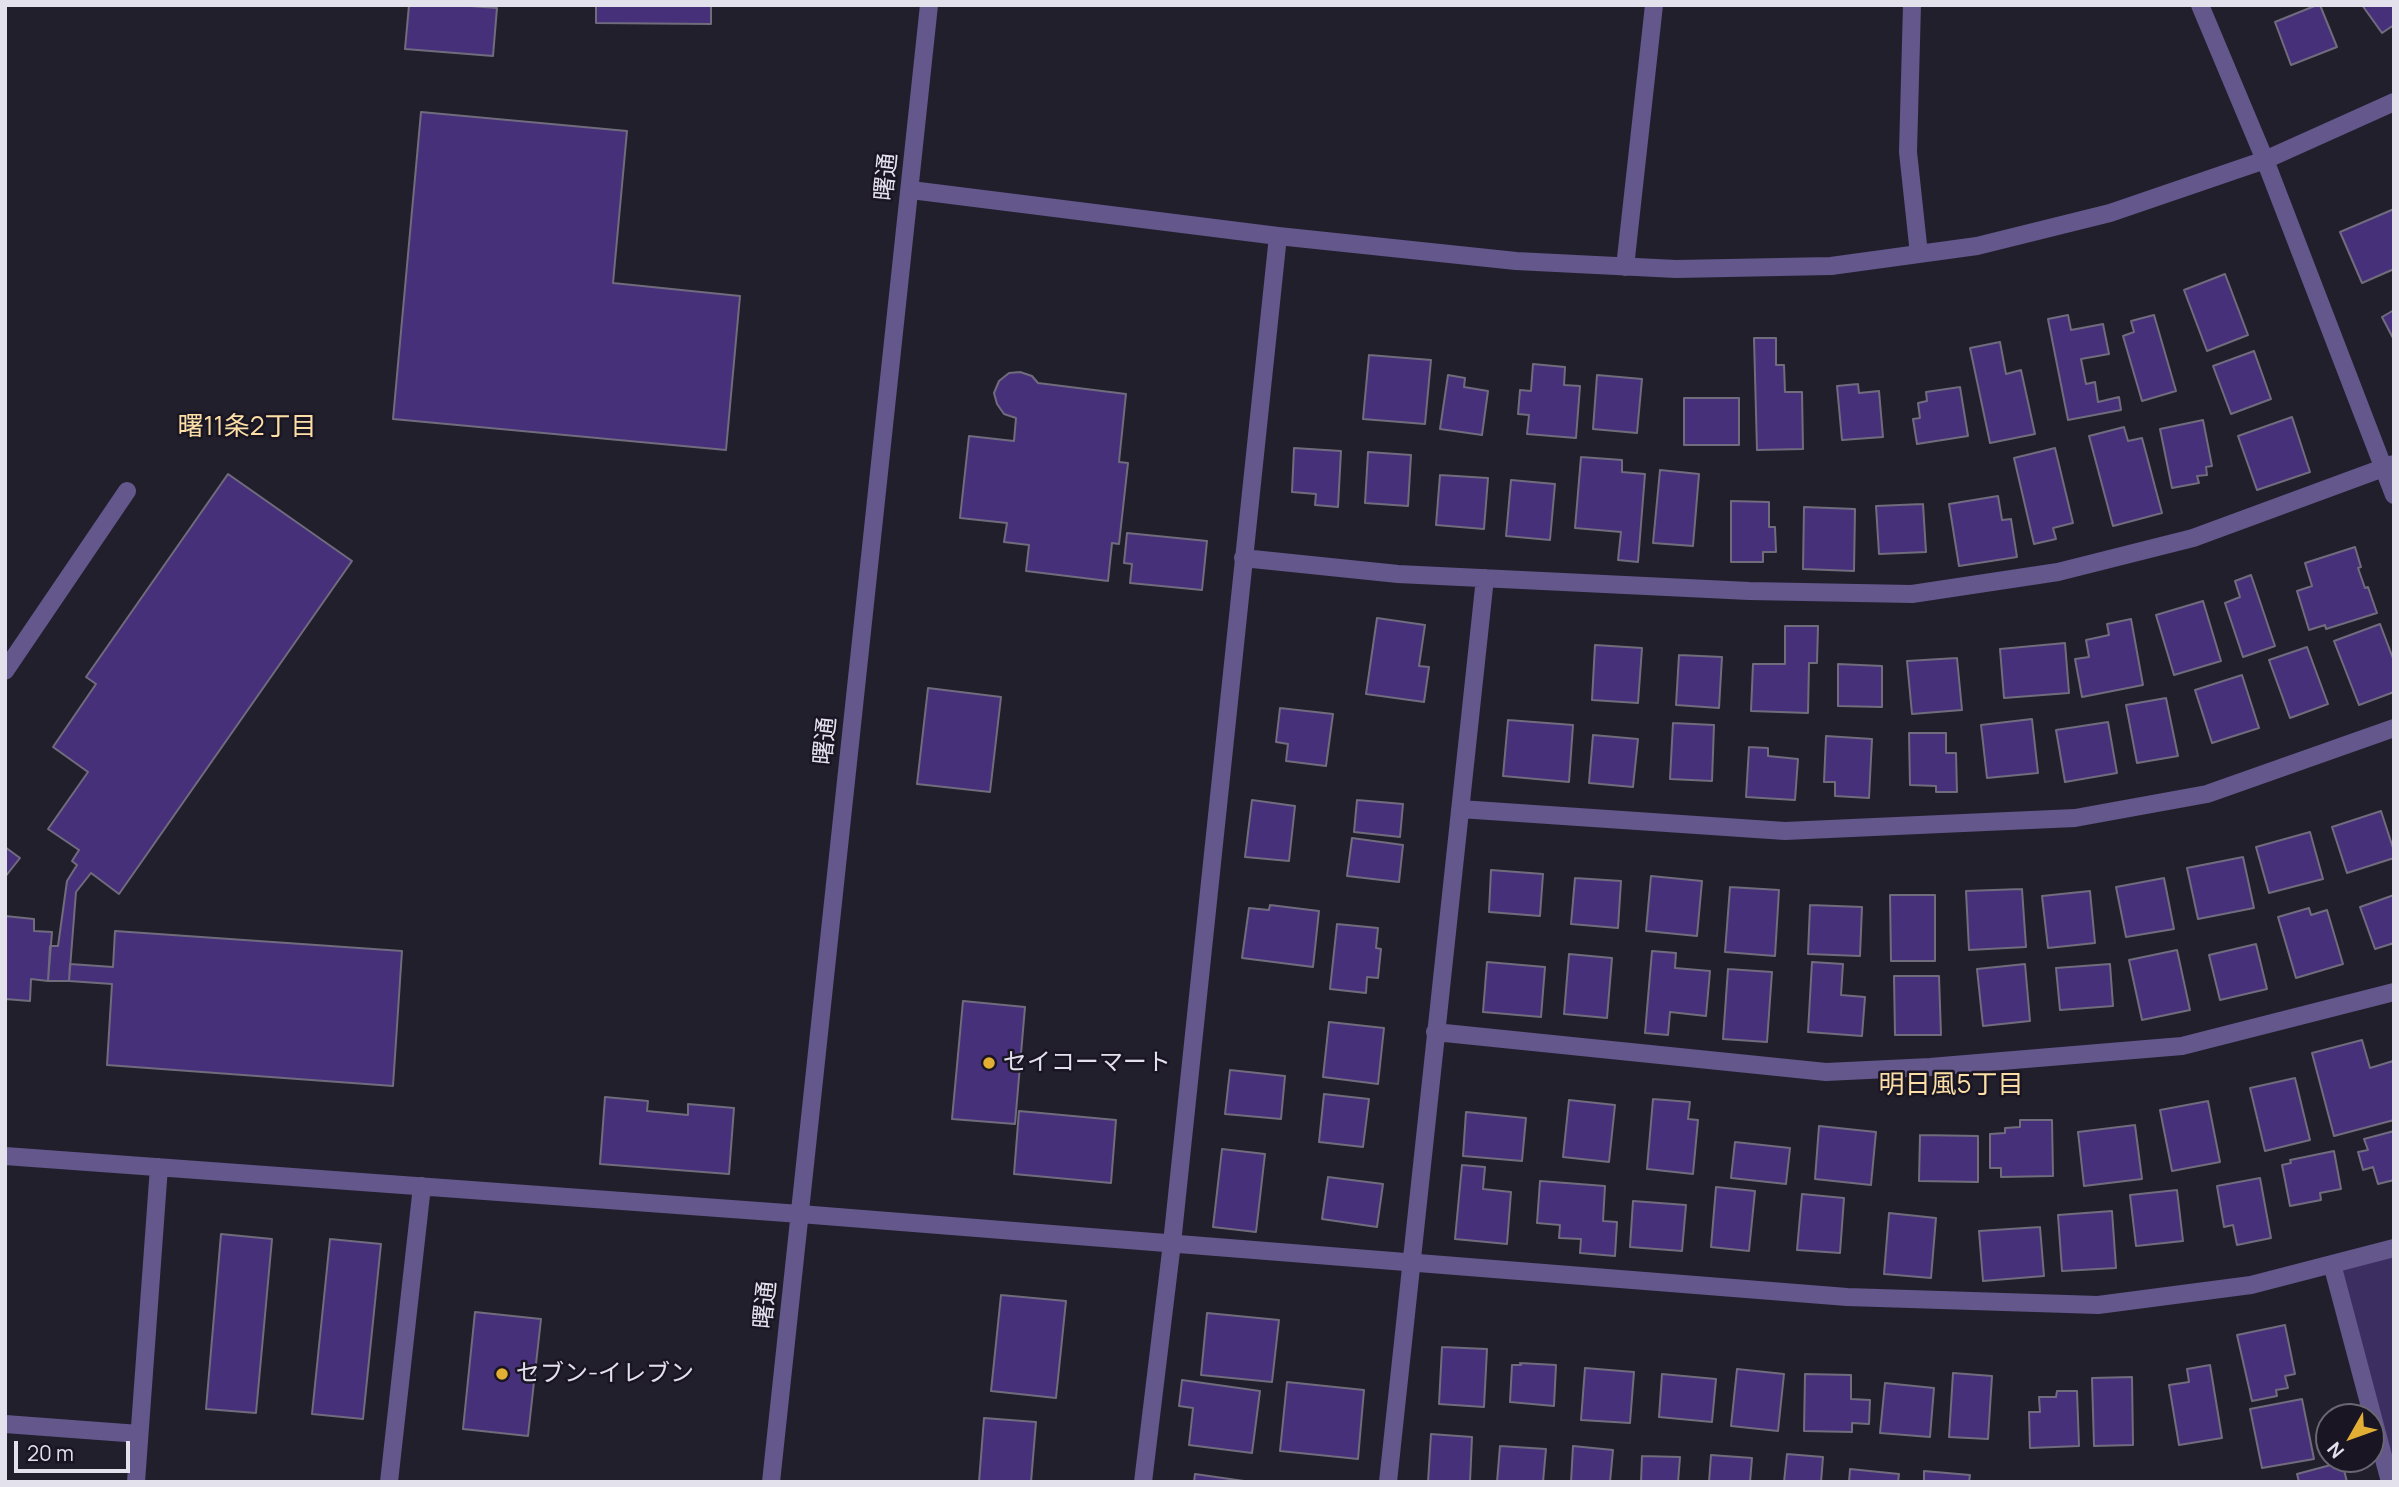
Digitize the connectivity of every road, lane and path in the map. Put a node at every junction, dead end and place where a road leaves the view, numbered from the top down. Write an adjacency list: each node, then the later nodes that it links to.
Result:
1 (929, 5): 7 (street, 曙通)
2 (1654, 5): 10 (street)
3 (1912, 5): 9 (street)
4 (2200, 5): 6 (street)
5 (2394, 102): 6 (street)
6 (2264, 160): 9 (street); 11 (street)
7 (911, 190): 8 (street); 24 (street, 曙通)
8 (1278, 236): 10 (street); 14 (street)
9 (1919, 254): 10 (street)
10 (1625, 267)
11 (2388, 466): 13 (street); 15 (street)
12 (127, 491): 16 (street)
13 (2394, 495)
14 (1243, 558): 15 (street); 25 (street)
15 (1485, 578): 18 (street)
16 (5, 671)
17 (2394, 728): 18 (street)
18 (1460, 809): 20 (street)
19 (2394, 992): 20 (street)
20 (1435, 1032): 27 (street)
21 (5, 1156): 22 (street)
22 (159, 1167): 23 (street); 30 (street)
23 (422, 1186): 24 (street); 32 (street)
24 (800, 1214): 25 (street); 33 (street, 曙通)
25 (1172, 1243): 27 (street); 34 (street)
26 (2394, 1248): 28 (street)
27 (1410, 1262): 28 (street); 35 (street)
28 (2332, 1264): 36 (street)
29 (5, 1424): 30 (street)
30 (139, 1434): 31 (street)
31 (136, 1482)
32 (389, 1482)
33 (771, 1482)
34 (1143, 1482)
35 (1388, 1482)
36 (2390, 1482)

